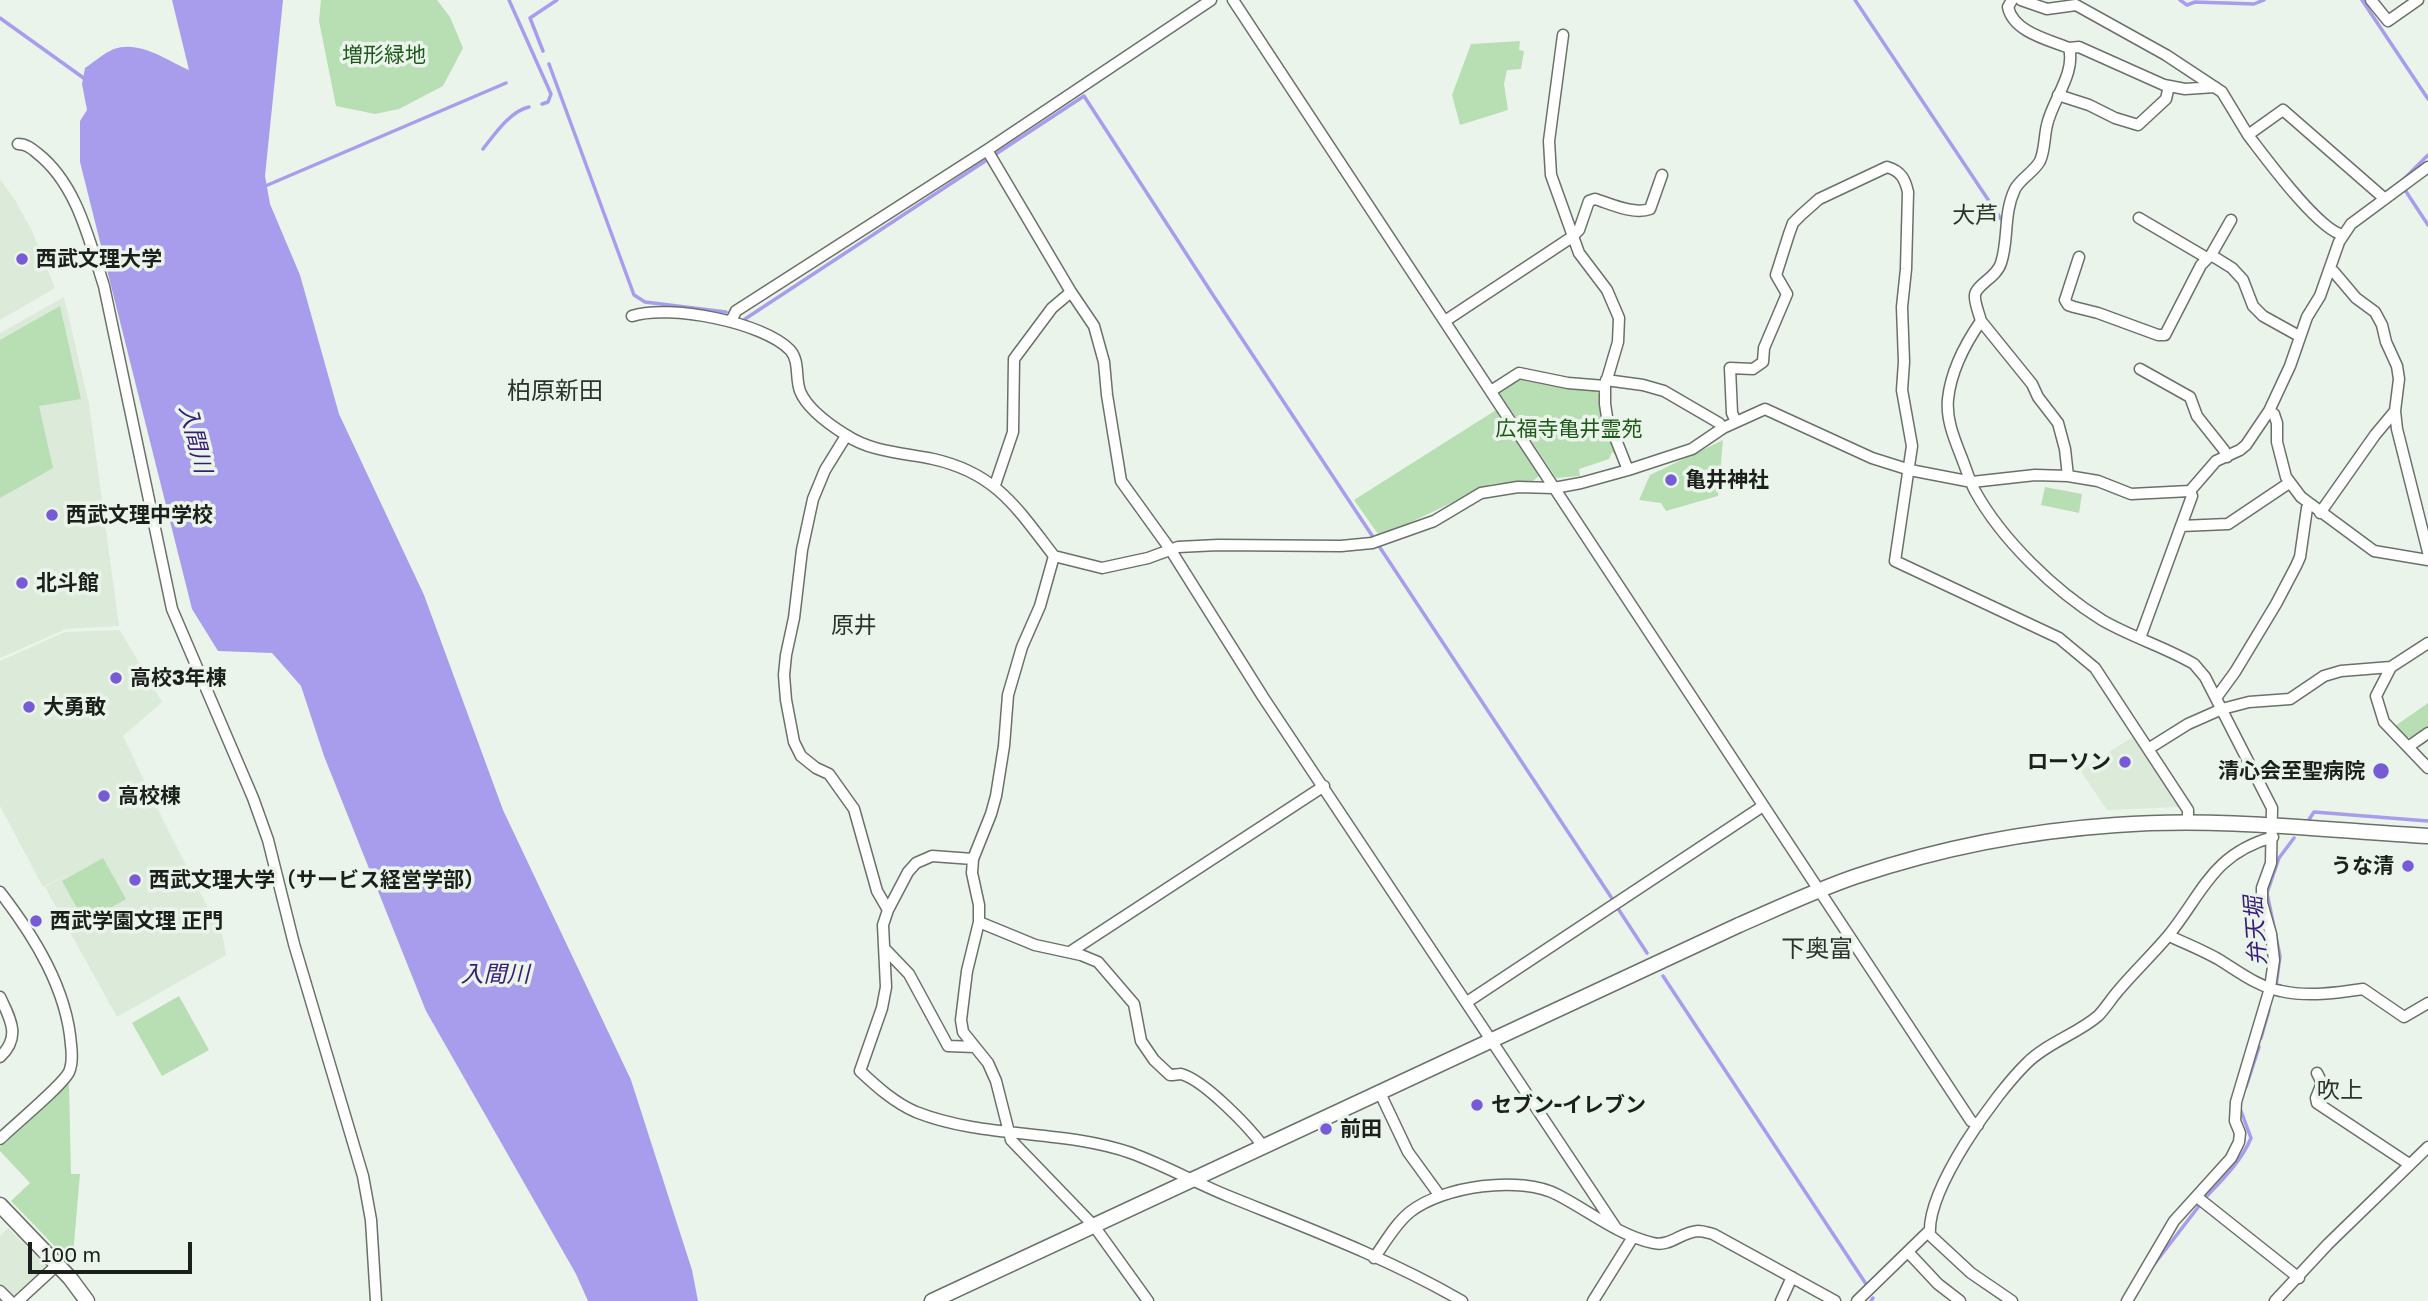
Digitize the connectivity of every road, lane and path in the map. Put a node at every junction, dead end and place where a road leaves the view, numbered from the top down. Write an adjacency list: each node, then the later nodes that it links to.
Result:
1 (1211, 0): 14 (street)
2 (1233, 0): 28 (street)
3 (2012, 0): 8 (street)
4 (2021, 0): 10 (street)
5 (2371, 0): 6 (street)
6 (2418, 0)
7 (1563, 35): 21 (street)
8 (2069, 48): 9 (street); 11 (street)
9 (2169, 86): 10 (street); 11 (street)
10 (2215, 87): 12 (street)
11 (2058, 95): 29 (street)
12 (2248, 135): 17 (street); 20 (street)
13 (18, 144): 109 (street)
14 (990, 155): 25 (street); 27 (street)
15 (2428, 167): 17 (street)
16 (1662, 175): 21 (street)
17 (2385, 199): 20 (street)
18 (2139, 218): 23 (street)
19 (2231, 220): 23 (street)
20 (2343, 236): 24 (street)
21 (1572, 237): 28 (street); 32 (street)
22 (2079, 257): 23 (street)
23 (2209, 257): 30 (street)
24 (2329, 270): 30 (street); 35 (street)
25 (1071, 292): 45 (street); 51 (street)
26 (632, 316): 27 (street)
27 (731, 321): 38 (street)
28 (1445, 321): 33 (street)
29 (1981, 321): 42 (street); 43 (street)
30 (2299, 336): 34 (street)
31 (2140, 369): 39 (street)
32 (1605, 383): 33 (street); 37 (street); 40 (street)
33 (1491, 391): 46 (street)
34 (2269, 411): 39 (street); 44 (street)
35 (2395, 411): 49 (street); 52 (street)
36 (1736, 422): 37 (street); 41 (street); 41 (street)
37 (1723, 428): 40 (street)
38 (846, 436): 45 (street); 72 (street)
39 (2227, 457): 47 (street)
40 (1628, 470): 46 (street)
41 (1910, 470): 43 (street); 62 (street)
42 (2068, 476): 43 (street); 47 (street)
43 (1972, 482): 55 (street)
44 (2289, 483): 48 (street); 50 (street)
45 (995, 485): 53 (street)
46 (1554, 488): 51 (street); 65 (street)
47 (2190, 491): 50 (street)
48 (2309, 505): 49 (street); 58 (street)
49 (2320, 513): 54 (street)
50 (2181, 526): 55 (street)
51 (1170, 549): 53 (street); 64 (street)
52 (2428, 552)
53 (1054, 556): 69 (street)
54 (2428, 559)
55 (2140, 638): 58 (street)
56 (2428, 643): 57 (street)
57 (2391, 667): 59 (street); 61 (street)
58 (2216, 698): 59 (street)
59 (2222, 709): 62 (street); 67 (street)
60 (2428, 733): 61 (street)
61 (2408, 747): 63 (street)
62 (2148, 749): 66 (street)
63 (2428, 768)
64 (1324, 786): 76 (street); 79 (street)
65 (1763, 806): 70 (street); 79 (street)
66 (2188, 824): 67 (street); 70 (street)
67 (2273, 832): 68 (street); 74 (street); 77 (street)
68 (2428, 836)
69 (973, 859): 72 (street); 73 (street)
70 (1819, 890): 81 (street); 86 (street)
71 (0, 892): 87 (street)
72 (888, 910): 75 (street)
73 (979, 922): 76 (street); 82 (street)
74 (2169, 936): 77 (street); 86 (street)
75 (886, 950): 82 (street); 88 (street)
76 (1070, 952): 89 (street)
77 (2270, 988): 80 (street); 94 (street)
78 (0, 997): 83 (street)
79 (1467, 1002): 81 (street)
80 (2428, 1003)
81 (1492, 1041): 85 (street); 96 (street)
82 (975, 1047): 88 (street)
83 (0, 1057)
84 (2317, 1073): 91 (street)
85 (1380, 1093): 89 (street); 93 (street)
86 (1978, 1125): 98 (street)
87 (3, 1131)
88 (1007, 1131): 92 (street); 97 (street)
89 (1264, 1146): 92 (street)
90 (2428, 1147): 91 (street)
91 (2409, 1164): 104 (street)
92 (1191, 1181): 97 (street); 101 (street)
93 (1440, 1196): 96 (street); 101 (street)
94 (2197, 1197): 104 (street); 119 (street)
95 (3, 1214): 102 (street)
96 (1616, 1228): 99 (street)
97 (1087, 1229): 110 (street); 111 (street)
98 (1930, 1230): 100 (street); 118 (street)
99 (1633, 1237): 103 (street); 113 (street)
100 (1908, 1252): 116 (street); 117 (street)
101 (1374, 1258): 112 (street)
102 (57, 1265): 107 (street); 108 (street)
103 (1791, 1277): 114 (street); 115 (street)
104 (2299, 1278): 120 (street)
105 (0, 1291): 106 (street)
106 (10, 1301)
107 (18, 1301)
108 (87, 1301)
109 (376, 1301)
110 (932, 1301)
111 (1148, 1301)
112 (1462, 1301)
113 (1593, 1301)
114 (1781, 1301)
115 (1835, 1301)
116 (1857, 1301)
117 (1960, 1301)
118 (2012, 1301)
119 (2127, 1301)
120 (2275, 1301)

